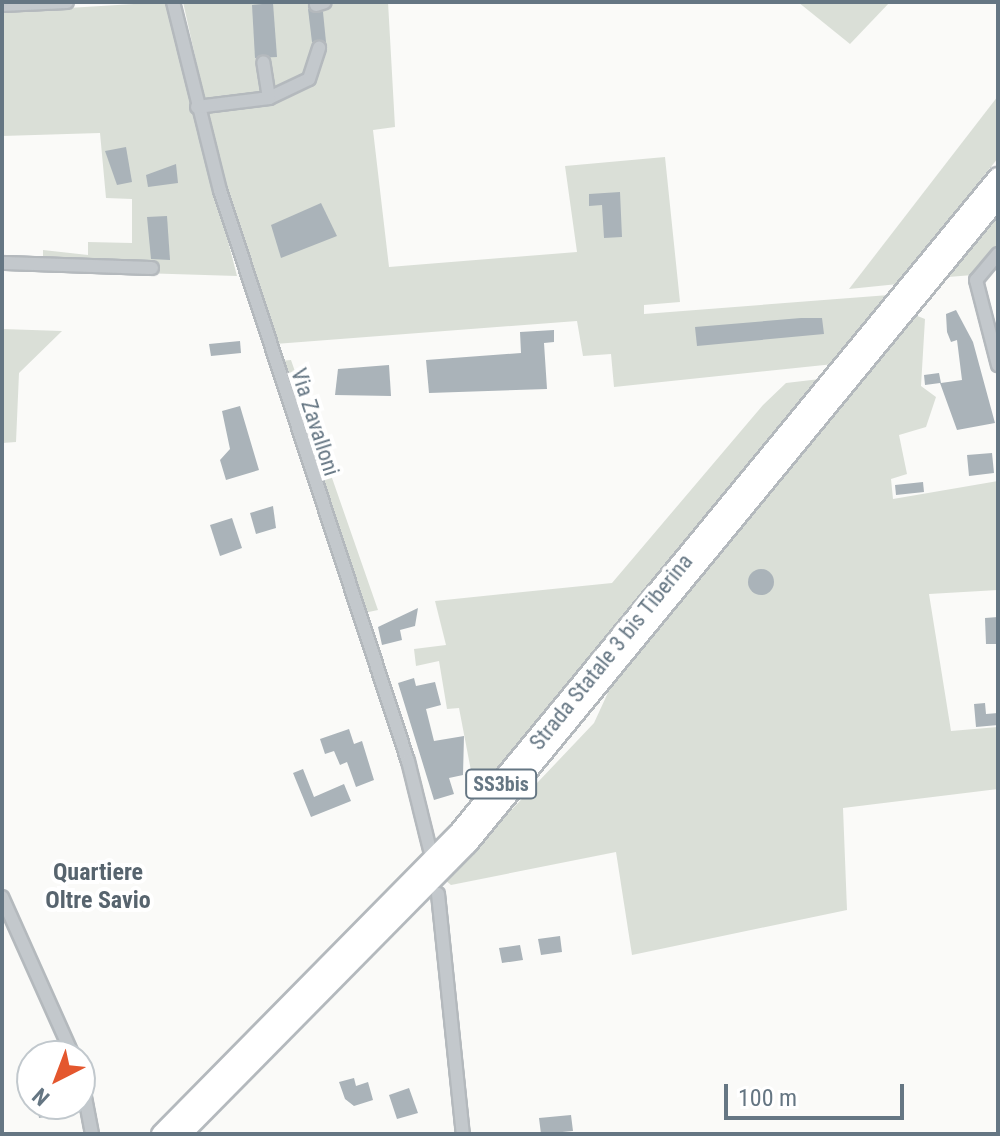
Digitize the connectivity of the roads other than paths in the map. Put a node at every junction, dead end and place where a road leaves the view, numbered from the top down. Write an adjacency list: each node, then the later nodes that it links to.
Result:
1 (67, 2): 3 (street)
2 (173, 2): 7 (street, Via Zavalloni)
3 (2, 5)
4 (319, 48): 6 (street)
5 (263, 62): 6 (street)
6 (269, 98): 7 (street)
7 (197, 107): 16 (street, Via Zavalloni)
8 (998, 177): 10 (highway, Strada Statale 3 bis Tiberina / SS3bis)
9 (998, 199): 10 (highway, Strada Statale 3 bis Tiberina / SS3bis)
10 (960, 237): 15 (highway, Strada Statale 3 bis Tiberina / SS3bis)
11 (998, 254): 14 (street)
12 (2, 263): 13 (street)
13 (152, 268)
14 (998, 365)
15 (818, 411): 20 (highway, Strada Statale 3 bis Tiberina / SS3bis); 21 (highway, Strada Statale 3 bis Tiberina / SS3bis)
16 (430, 850)
17 (438, 894): 22 (street)
18 (2, 897): 19 (street)
19 (66, 1040)
20 (161, 1134)
21 (182, 1134)
22 (463, 1134)

